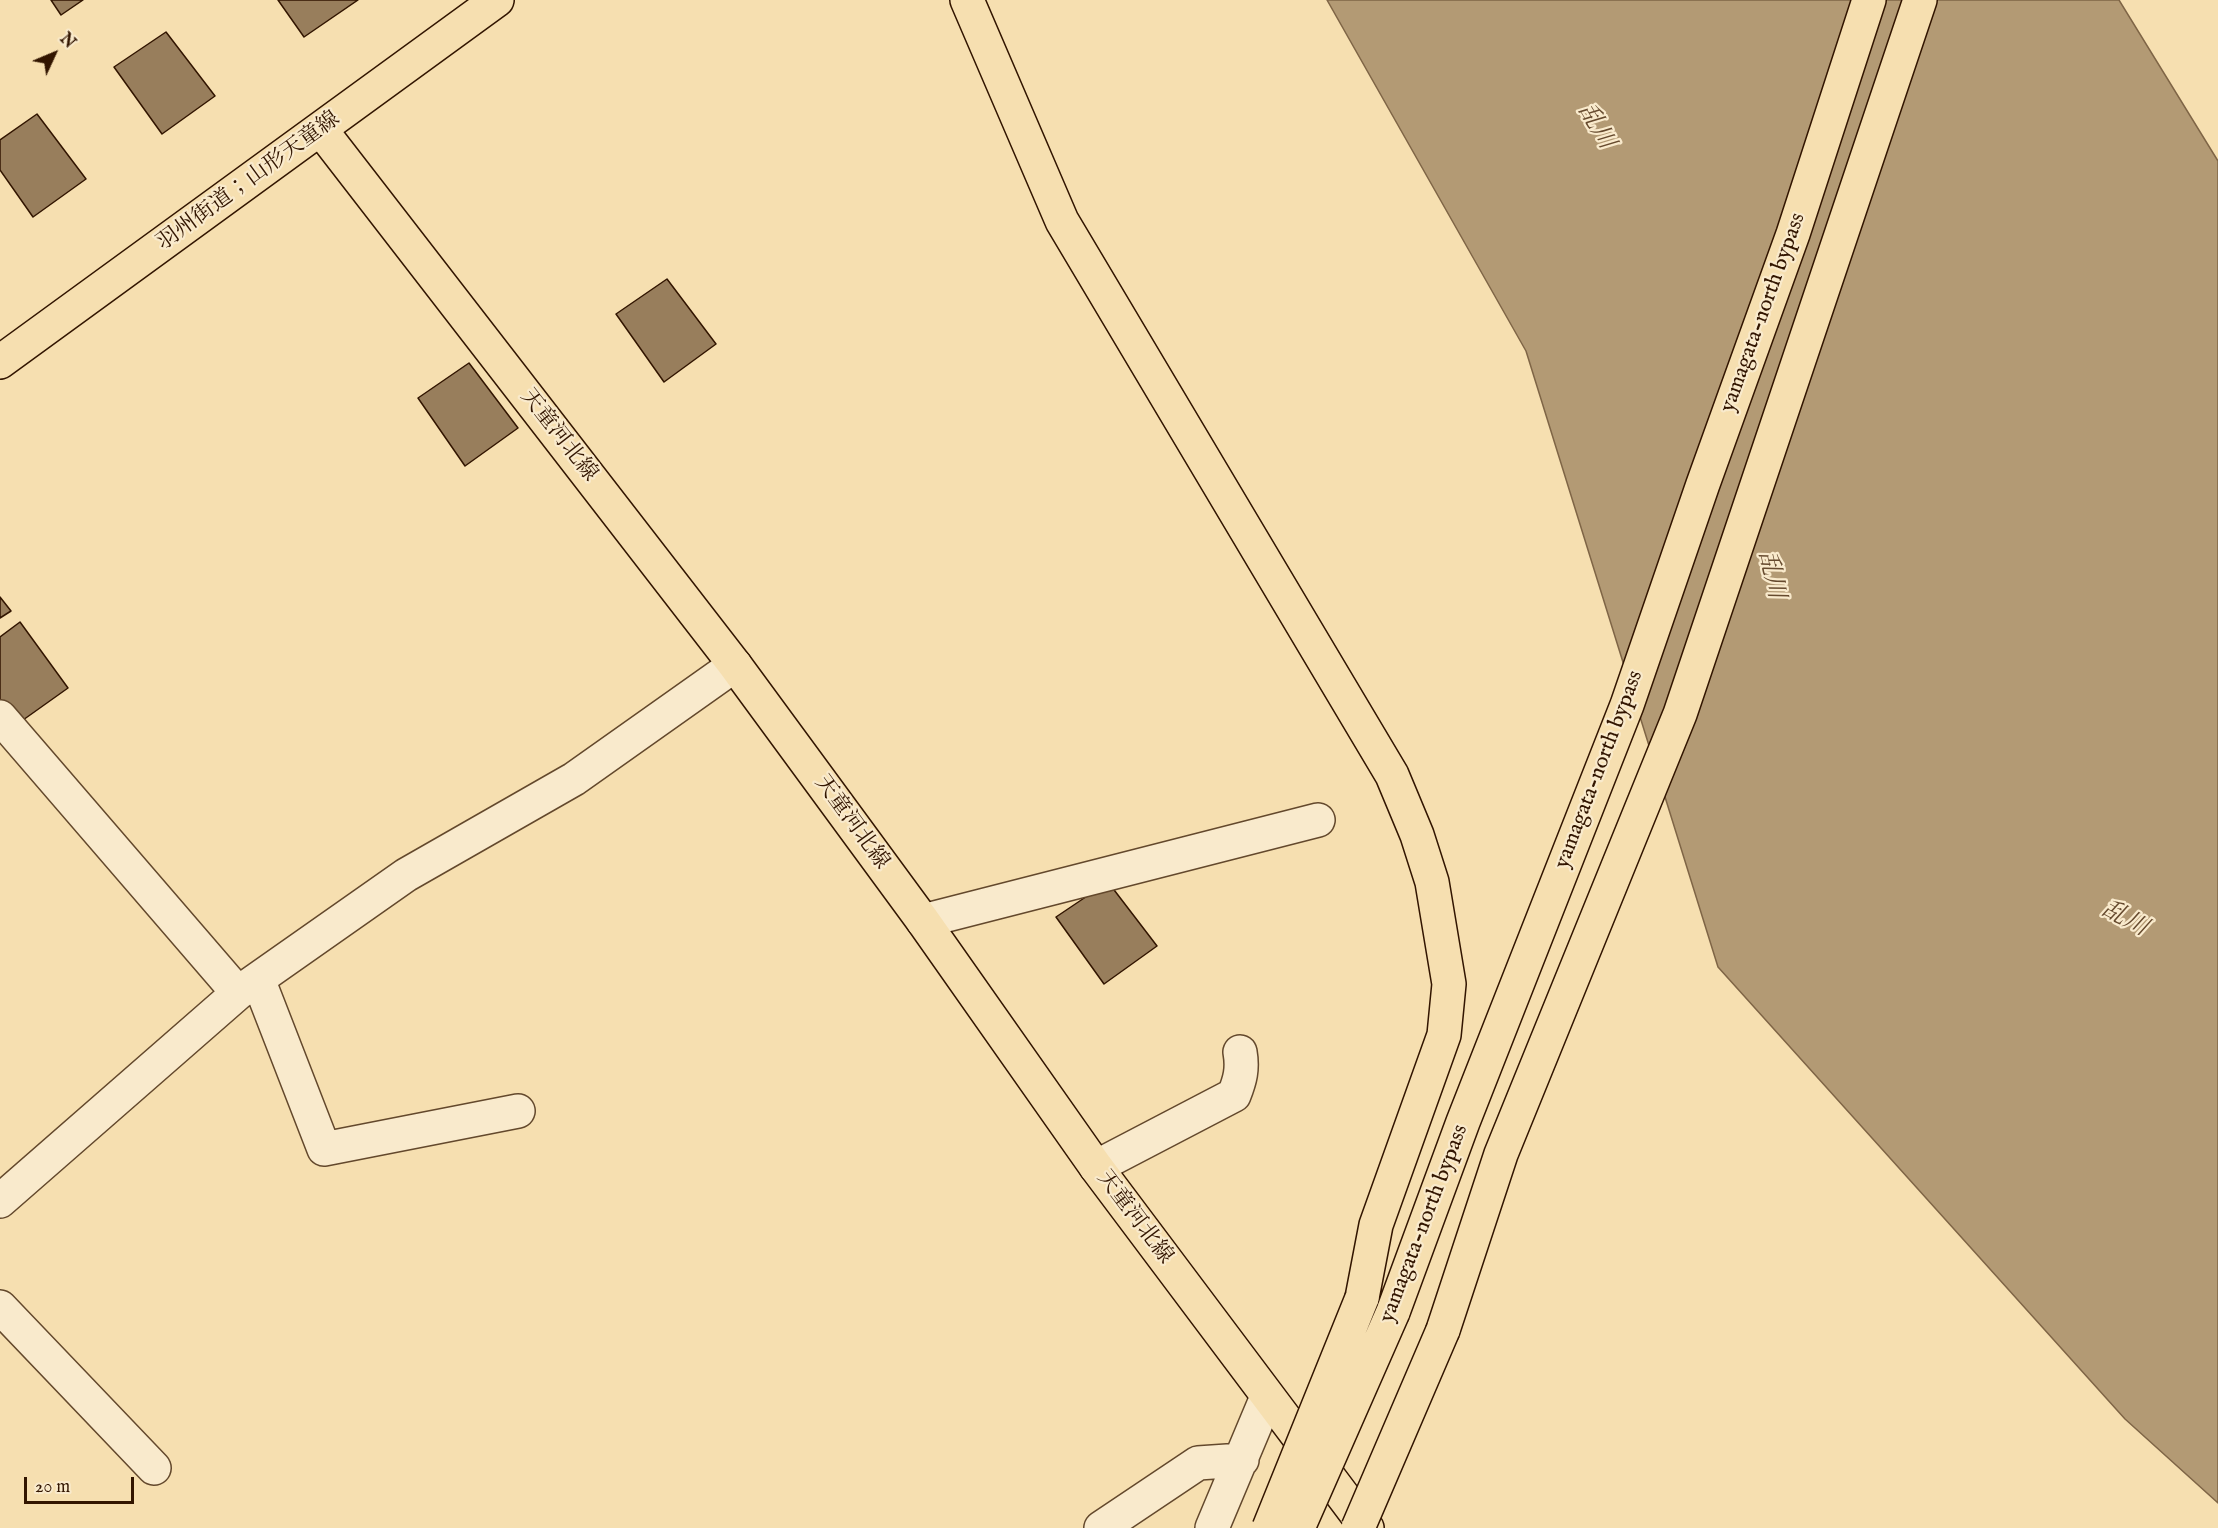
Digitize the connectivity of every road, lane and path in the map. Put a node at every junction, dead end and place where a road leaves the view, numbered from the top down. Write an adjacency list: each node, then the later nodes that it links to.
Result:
1 (497, 0): 5 (main road, 羽州街道；山形天童線)
2 (967, 0): 22 (main road, bridge)
3 (1869, 0): 23 (main road, yamagata-north bypass, bridge)
4 (1920, 0): 24 (main road, yamagata-north bypass, bridge)
5 (321, 130): 6 (main road, 羽州街道；山形天童線); 7 (main road, 天童河北線)
6 (0, 362)
7 (735, 665): 10 (main road, 天童河北線); 11 (street)
8 (0, 717): 11 (street)
9 (1318, 820): 10 (street)
10 (923, 921): 14 (main road, 天童河北線)
11 (248, 986): 13 (street); 15 (street)
12 (1240, 1053): 14 (street)
13 (518, 1111)
14 (1096, 1167): 17 (main road, 天童河北線)
15 (0, 1201)
16 (0, 1307): 19 (street)
17 (1267, 1397): 18 (street); 25 (main road, 天童河北線)
18 (1242, 1460): 20 (street); 21 (street)
19 (154, 1468)
20 (1101, 1528)
21 (1212, 1528)
22 (1269, 1528)
23 (1298, 1528)
24 (1358, 1528)
25 (1366, 1528)

